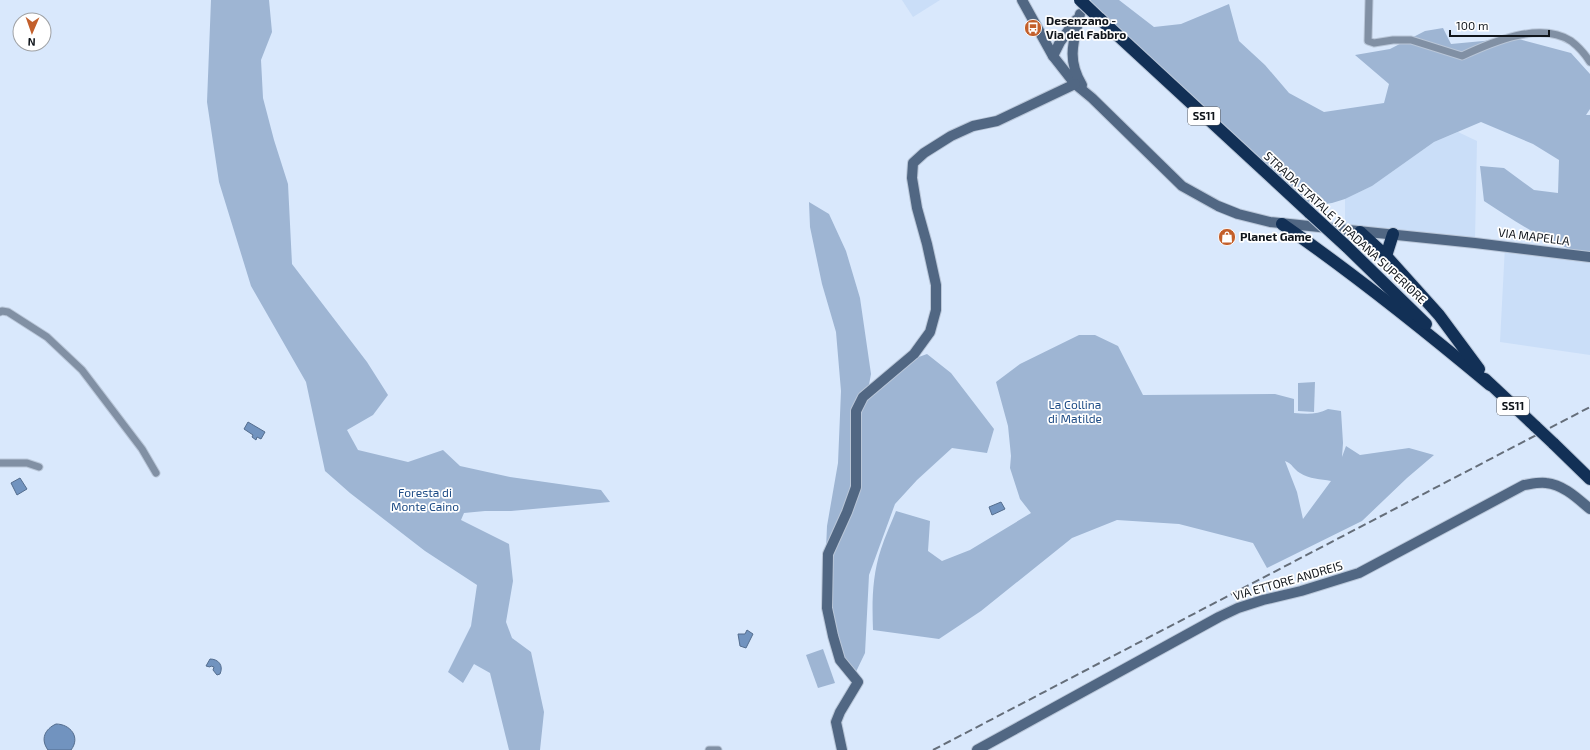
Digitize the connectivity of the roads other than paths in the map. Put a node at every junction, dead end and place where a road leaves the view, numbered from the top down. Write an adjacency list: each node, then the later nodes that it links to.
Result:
1 (1022, 0): 6 (street)
2 (1080, 0): 19 (highway, STRADA STATALE 11 PADANA SUPERIORE / SS11, bridge)
3 (1086, 0): 5 (street)
4 (1369, 0): 10 (street)
5 (1080, 14): 7 (street); 8 (street)
6 (1042, 34): 7 (street); 9 (street)
7 (1065, 35): 9 (street)
8 (1072, 45): 9 (street); 12 (street)
9 (1053, 56): 11 (street)
10 (1590, 62)
11 (1075, 84): 12 (street); 28 (street)
12 (1088, 94): 13 (street, VIA MAPELLA)
13 (1282, 224): 14 (street, VIA MAPELLA); 19 (highway)
14 (1360, 232): 15 (street, VIA MAPELLA); 16 (highway)
15 (1393, 234): 16 (highway); 17 (street, VIA MAPELLA)
16 (1386, 256): 19 (highway)
17 (1590, 257)
18 (0, 312): 22 (street)
19 (1490, 385): 23 (highway, STRADA STATALE 11 PADANA SUPERIORE / SS11, bridge)
20 (0, 463): 21 (street)
21 (39, 467)
22 (156, 473)
23 (1590, 479)
24 (1590, 509): 29 (street, VIA ETTORE ANDREIS)
25 (716, 742): 27 (street)
26 (709, 750): 27 (street)
27 (718, 750)
28 (842, 750)
29 (977, 750)

